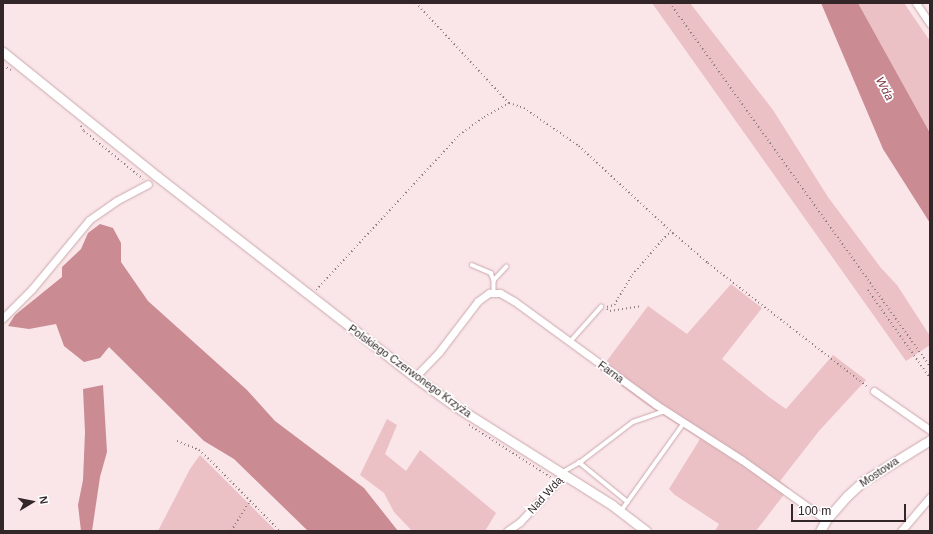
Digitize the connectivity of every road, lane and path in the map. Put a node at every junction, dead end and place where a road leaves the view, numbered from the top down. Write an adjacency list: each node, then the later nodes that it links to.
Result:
1 (416, 3): 6 (path)
2 (670, 3): 19 (path)
3 (916, 3): 4 (street)
4 (930, 24)
5 (3, 52): 14 (street, Polskiego Czerwonego Krzyża)
6 (509, 103): 8 (path); 14 (path)
7 (148, 184): 17 (street)
8 (673, 233): 15 (path); 22 (path)
9 (472, 265): 11 (lane)
10 (506, 267): 11 (lane)
11 (494, 280): 13 (lane)
12 (868, 290): 21 (path)
13 (494, 292): 18 (street, Farna); 20 (street)
14 (312, 297): 20 (street, Polskiego Czerwonego Krzyża)
15 (601, 306): 16 (path); 18 (lane)
16 (642, 306)
17 (3, 318)
18 (570, 342): 23 (street, Farna)
19 (930, 366)
20 (415, 377): 29 (street, Polskiego Czerwonego Krzyża)
21 (930, 378)
22 (874, 391): 25 (street)
23 (666, 411): 24 (street, Farna); 28 (lane)
24 (684, 423): 32 (lane); 34 (street, Farna)
25 (930, 430)
26 (930, 440): 34 (street, Mostowa)
27 (177, 441): 31 (path)
28 (580, 462): 29 (lane); 32 (lane)
29 (563, 474): 33 (street, Polskiego Czerwonego Krzyża); 37 (street, Nad Wdą)
30 (930, 498): 40 (street)
31 (250, 500): 35 (path); 36 (path)
32 (628, 502): 33 (lane)
33 (621, 512): 38 (street, Polskiego Czerwonego Krzyża)
34 (826, 520): 39 (street, Mostowa)
35 (231, 531)
36 (280, 531)
37 (507, 531)
38 (646, 531)
39 (820, 531)
40 (901, 531)

